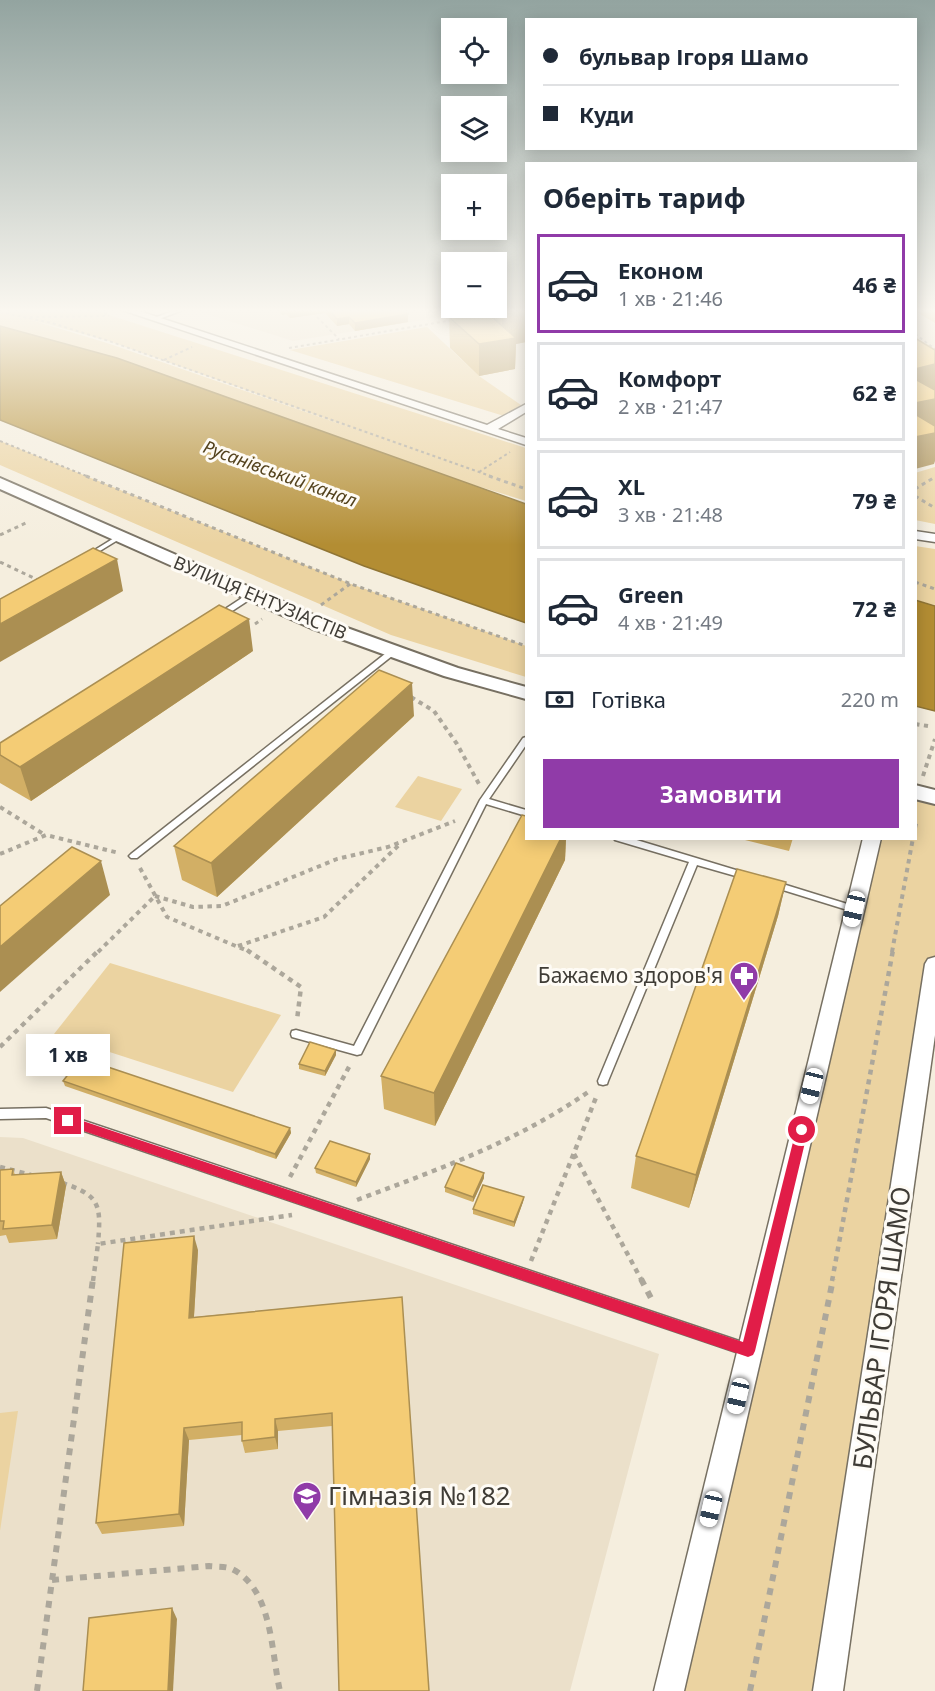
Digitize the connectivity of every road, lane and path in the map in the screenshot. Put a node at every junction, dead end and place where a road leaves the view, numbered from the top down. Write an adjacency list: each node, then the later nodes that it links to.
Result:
1 (239, 387): 8 (path)
2 (361, 387): 4 (street)
3 (525, 407): 4 (street)
4 (488, 430): 6 (street)
5 (0, 441): 24 (path)
6 (525, 442)
7 (516, 448): 8 (path)
8 (479, 472): 12 (path)
9 (935, 477): 11 (path)
10 (0, 483): 18 (street, ВУЛИЦЯ ЕНТУЗІАСТІВ)
11 (917, 488)
12 (525, 489)
13 (917, 497): 14 (path)
14 (935, 508)
15 (28, 522): 16 (path)
16 (0, 535)
17 (917, 535): 19 (street)
18 (119, 537): 21 (lane); 26 (street, ВУЛИЦЯ ЕНТУЗІАСТІВ)
19 (935, 538)
20 (0, 562): 22 (path)
21 (78, 562)
22 (42, 582)
23 (917, 583): 25 (path)
24 (351, 584): 27 (path); 29 (path)
25 (935, 589)
26 (251, 596): 28 (lane); 30 (street, ВУЛИЦЯ ЕНТУЗІАСТІВ)
27 (321, 605)
28 (214, 618)
29 (525, 646)
30 (393, 652): 31 (street, ВУЛИЦЯ ЕНТУЗІАСТІВ); 50 (lane)
31 (525, 693)
32 (409, 696): 39 (path)
33 (917, 724): 34 (path)
34 (928, 726)
35 (935, 739): 37 (path)
36 (525, 741): 39 (lane)
37 (919, 785): 38 (street)
38 (935, 797)
39 (484, 800): 41 (lane); 46 (path); 58 (lane)
40 (0, 807): 42 (path)
41 (525, 813)
42 (46, 835): 47 (path); 49 (path)
43 (625, 840): 51 (lane)
44 (871, 840): 53 (street)
45 (913, 840): 75 (path)
46 (402, 842): 52 (path); 54 (path)
47 (88, 845): 48 (path); 50 (path)
48 (80, 852)
49 (0, 854)
50 (134, 856): 52 (path)
51 (694, 860): 53 (lane); 59 (lane)
52 (155, 896): 54 (path); 57 (path)
53 (854, 909): 70 (street)
54 (237, 946): 56 (path)
55 (935, 964): 76 (street, БУЛЬВАР ІГОРЯ ШАМО)
56 (296, 1034): 58 (lane)
57 (0, 1047)
58 (357, 1051): 65 (path)
59 (603, 1081): 61 (path); 66 (path)
60 (0, 1114): 65 (lane)
61 (574, 1153): 68 (path); 69 (path)
62 (0, 1167): 63 (path)
63 (33, 1175)
64 (55, 1181): 67 (path)
65 (282, 1193): 66 (lane)
66 (333, 1209): 67 (path); 68 (lane)
67 (98, 1244): 71 (path)
68 (525, 1275): 69 (lane)
69 (664, 1323): 70 (lane)
70 (748, 1351): 74 (street)
71 (52, 1580): 72 (path); 73 (path)
72 (37, 1691)
73 (280, 1691)
74 (669, 1691)
75 (750, 1691)
76 (828, 1691)

